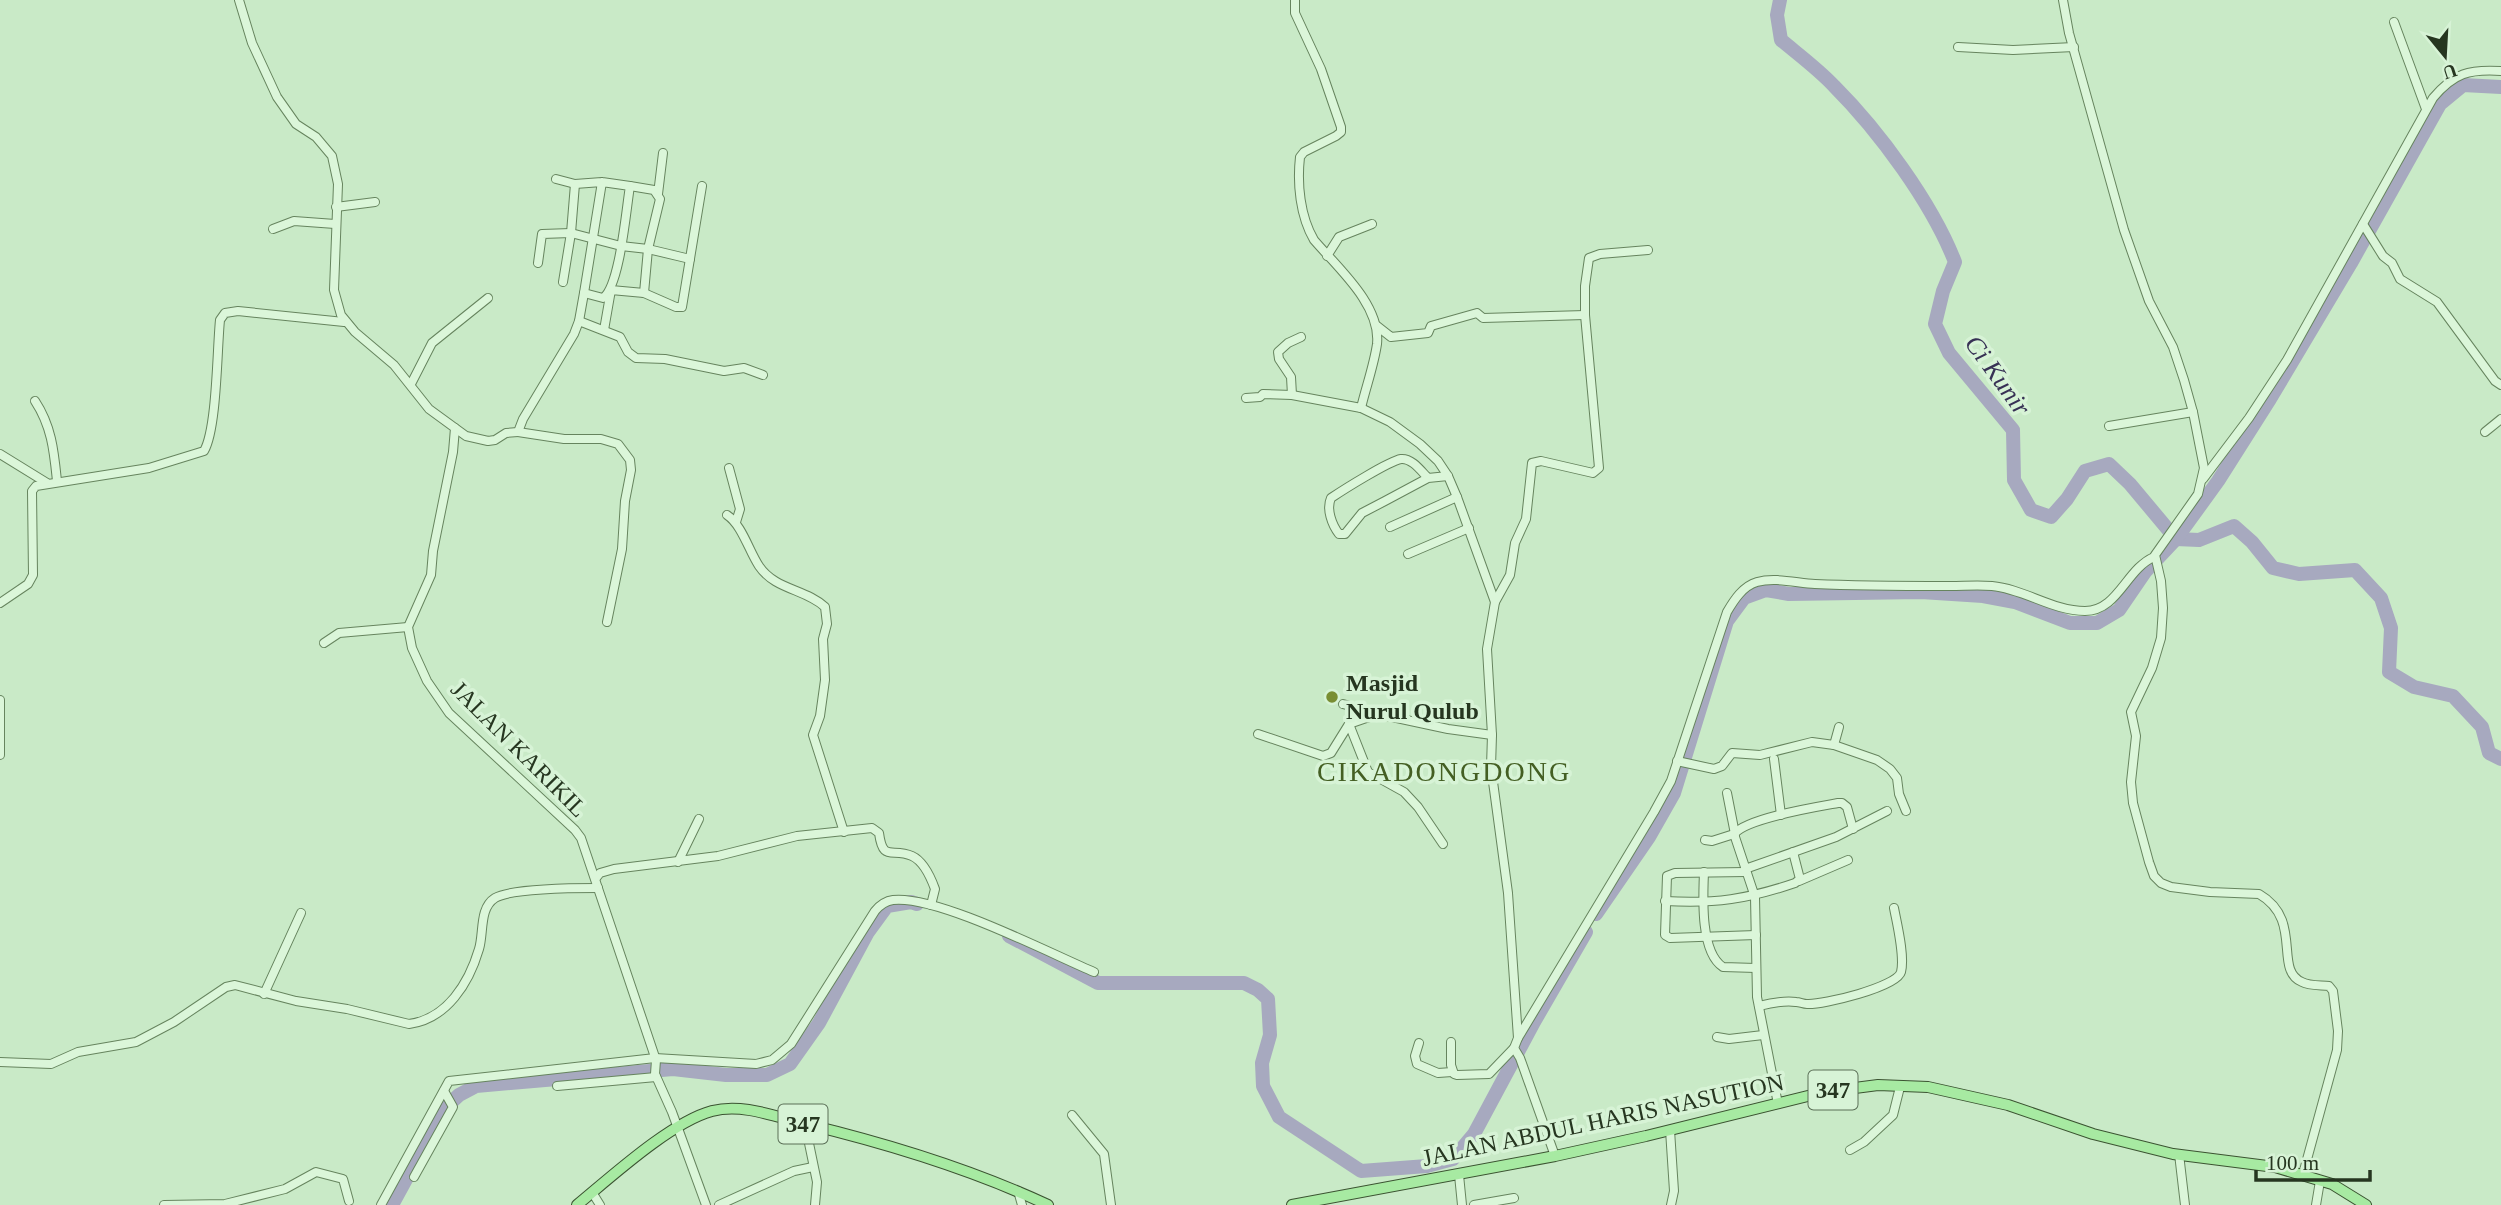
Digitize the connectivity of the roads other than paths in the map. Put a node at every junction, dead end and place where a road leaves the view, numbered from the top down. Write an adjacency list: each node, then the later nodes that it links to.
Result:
1 (239, 0): 17 (street)
2 (1295, 0): 27 (street)
3 (2063, 0): 6 (street)
4 (2394, 22): 8 (street)
5 (1958, 47): 6 (street)
6 (2074, 47): 48 (street)
7 (2501, 71): 8 (street)
8 (2426, 109): 20 (street)
9 (663, 153): 15 (street)
10 (556, 179): 12 (street)
11 (602, 182): 12 (street); 13 (street); 23 (street)
12 (575, 184): 22 (street)
13 (630, 186): 15 (street); 24 (street)
14 (702, 186): 28 (street)
15 (658, 194): 25 (street)
16 (375, 202): 17 (street)
17 (338, 207): 18 (street)
18 (335, 224): 21 (street); 37 (street)
19 (1372, 224): 27 (street)
20 (2364, 225): 43 (street); 58 (street)
21 (273, 229)
22 (571, 233): 23 (street); 29 (street); 30 (street)
23 (593, 238): 24 (street); 32 (street)
24 (621, 246): 25 (street); 31 (street)
25 (648, 249): 28 (street); 33 (street)
26 (1648, 250): 35 (street)
27 (1327, 256): 38 (street)
28 (690, 259): 33 (street)
29 (538, 263)
30 (563, 282)
31 (611, 290): 32 (street); 33 (street); 39 (street)
32 (584, 293): 36 (street)
33 (644, 293)
34 (488, 298): 42 (street)
35 (1586, 316): 38 (street); 68 (street)
36 (579, 321): 39 (street); 52 (street)
37 (344, 322): 42 (street); 59 (street)
38 (1377, 326): 47 (street)
39 (604, 330): 41 (street)
40 (1301, 337): 44 (street)
41 (763, 375)
42 (411, 384): 51 (street)
43 (2501, 384)
44 (1292, 395): 45 (street); 47 (street)
45 (1246, 398)
46 (35, 401): 59 (street)
47 (1361, 408): 56 (street)
48 (2193, 412): 50 (street); 58 (street)
49 (2501, 419): 53 (street)
50 (2109, 425)
51 (455, 428): 52 (street); 71 (street)
52 (517, 432): 70 (street)
53 (2485, 432)
54 (0, 454): 60 (street)
55 (729, 468): 63 (street)
56 (1448, 477): 57 (street); 61 (street)
57 (1428, 478): 57 (street)
58 (2203, 479): 67 (street)
59 (57, 481): 60 (street)
60 (47, 483): 69 (street)
61 (1457, 497): 64 (street); 65 (street)
62 (727, 515): 63 (street)
63 (736, 522): 90 (street)
64 (1391, 527)
65 (1469, 528): 66 (street); 68 (street)
66 (1408, 554)
67 (2155, 558): 83 (street); 136 (street)
68 (1495, 602): 79 (street)
69 (0, 603)
70 (607, 622)
71 (408, 627): 72 (street); 99 (street, JALAN KARIKIL)
72 (324, 643)
73 (0, 700): 81 (street)
74 (1343, 704): 75 (street)
75 (1378, 714): 76 (street); 79 (street)
76 (1349, 724): 78 (street); 93 (street)
77 (1839, 727): 80 (street)
78 (1258, 734)
79 (1492, 735): 116 (street)
80 (1834, 745): 83 (street); 86 (street)
81 (0, 755)
82 (1774, 759): 87 (street)
83 (1682, 763): 116 (street)
84 (1727, 793): 91 (street)
85 (1887, 811): 89 (street)
86 (1906, 811)
87 (1781, 815): 89 (street); 91 (street)
88 (699, 819): 96 (street)
89 (1853, 829): 94 (street)
90 (844, 832): 96 (street); 105 (street)
91 (1735, 834): 92 (street); 97 (street)
92 (1705, 840)
93 (1443, 844)
94 (1793, 852): 97 (street); 100 (street)
95 (1848, 860): 100 (street)
96 (678, 862): 99 (street)
97 (1745, 870): 98 (street); 102 (street)
98 (1704, 873): 103 (street); 104 (street)
99 (596, 878): 101 (street, JALAN KARIKIL)
100 (1799, 881): 102 (street)
101 (598, 888): 112 (street); 120 (street, JALAN KARIKIL)
102 (1755, 897): 104 (street); 108 (street)
103 (1665, 901): 104 (street); 109 (street)
104 (1703, 904): 109 (street)
105 (931, 905): 111 (street); 120 (street)
106 (1894, 908): 113 (street)
107 (301, 913): 112 (street)
108 (1756, 935): 109 (street); 110 (street)
109 (1708, 939): 110 (street)
110 (1756, 968): 113 (street)
111 (1094, 972)
112 (264, 994): 121 (street)
113 (1759, 1006): 114 (street)
114 (1763, 1035): 115 (street); 127 (street)
115 (1717, 1037)
116 (1518, 1038): 119 (street)
117 (1451, 1042): 122 (street)
118 (1419, 1043): 122 (street)
119 (1517, 1052): 122 (street); 134 (street)
120 (655, 1059): 123 (street); 126 (street)
121 (0, 1062)
122 (1452, 1072)
123 (655, 1076): 124 (street); 130 (street)
124 (557, 1086)
125 (1900, 1087): 127 (main road, JALAN ABDUL HARIS NASUTION / 347); 132 (street); 133 (main road, JALAN ABDUL HARIS NASUTION / 347)
126 (444, 1091): 138 (street); 145 (street)
127 (1778, 1104): 131 (main road, JALAN ABDUL HARIS NASUTION / 347)
128 (1072, 1115): 153 (street)
129 (804, 1124): 130 (main road, 347); 135 (street); 140 (main road, 347)
130 (678, 1128): 141 (main road, 347); 148 (street)
131 (1670, 1130): 134 (main road, JALAN ABDUL HARIS NASUTION / 347); 157 (street)
132 (1850, 1150)
133 (2179, 1154): 136 (main road, JALAN ABDUL HARIS NASUTION / 347); 158 (street)
134 (1555, 1156): 137 (main road, JALAN ABDUL HARIS NASUTION / 347)
135 (813, 1167): 149 (street); 150 (street)
136 (2303, 1174): 139 (main road, JALAN ABDUL HARIS NASUTION / 347)
137 (1459, 1175): 154 (main road, JALAN ABDUL HARIS NASUTION / 347); 155 (street)
138 (414, 1177)
139 (2320, 1181): 159 (street); 160 (main road, JALAN ABDUL HARIS NASUTION / 347)
140 (1018, 1191): 151 (street); 152 (main road, 347)
141 (592, 1192): 146 (main road, 347); 147 (street)
142 (1514, 1198): 156 (street)
143 (349, 1201): 144 (street)
144 (164, 1205)
145 (382, 1205)
146 (577, 1205)
147 (600, 1205)
148 (706, 1205)
149 (719, 1205)
150 (815, 1205)
151 (1022, 1205)
152 (1048, 1205)
153 (1111, 1205)
154 (1292, 1205)
155 (1462, 1205)
156 (1474, 1205)
157 (1672, 1205)
158 (2185, 1205)
159 (2316, 1205)
160 (2366, 1205)

